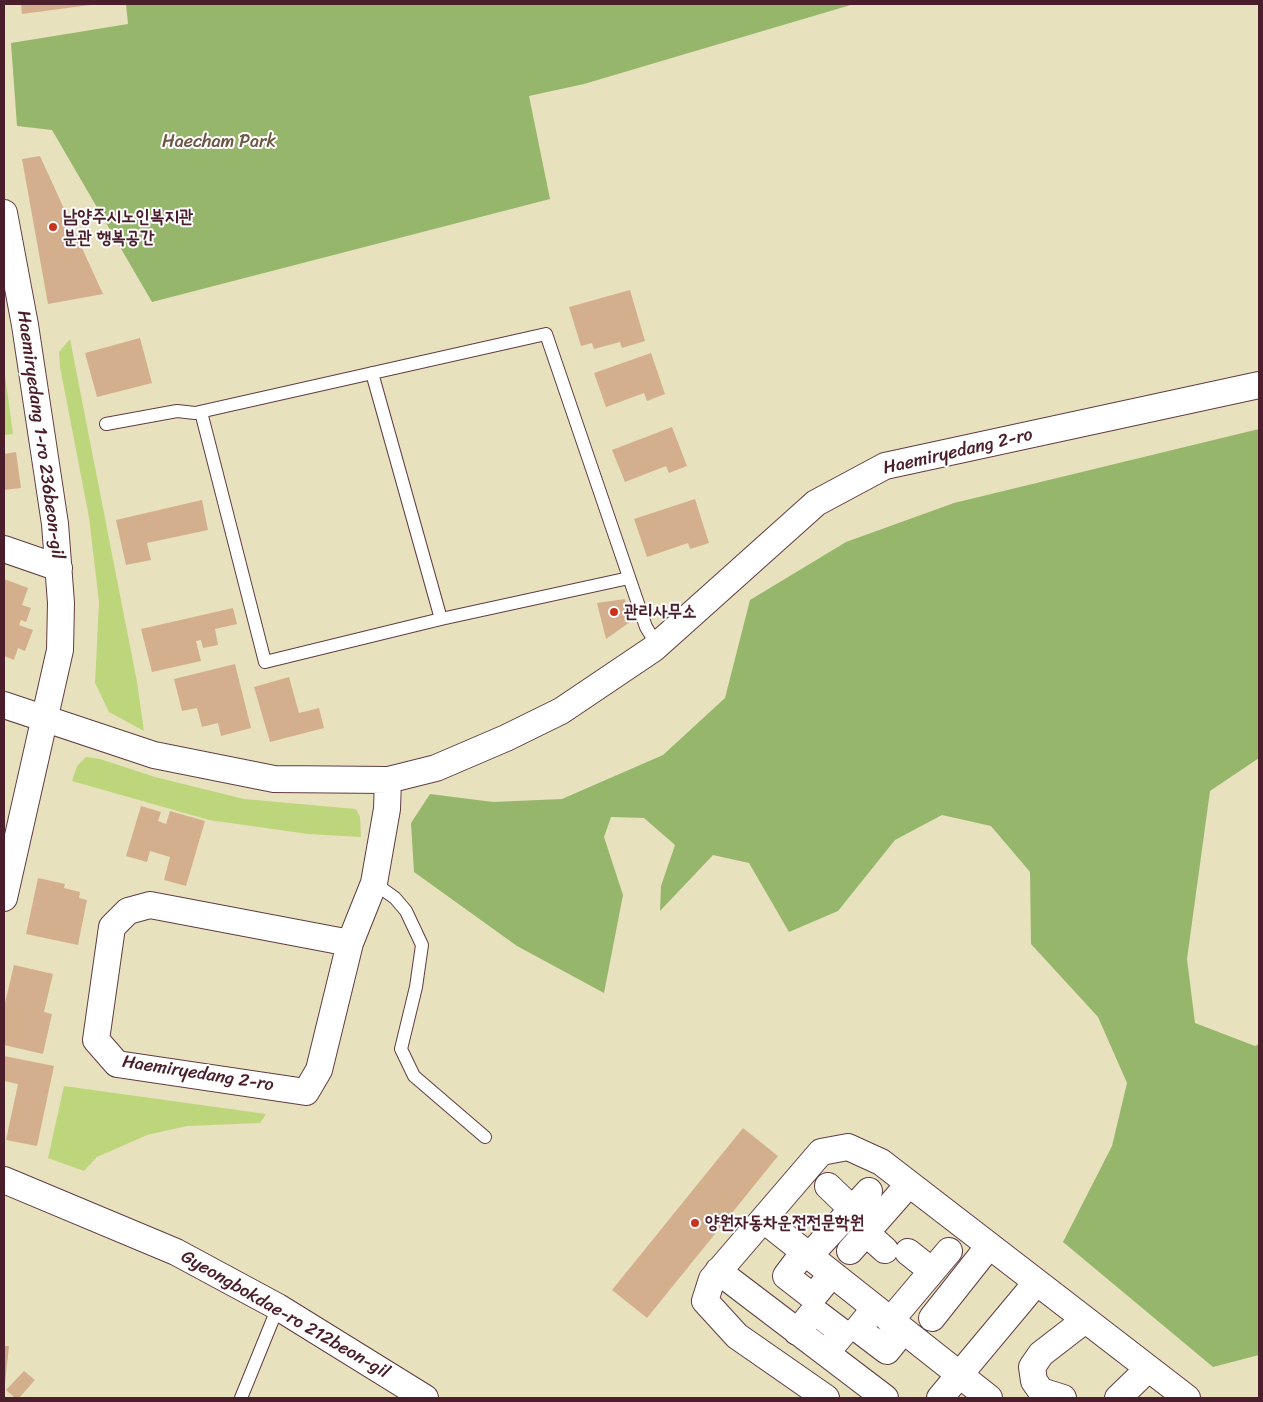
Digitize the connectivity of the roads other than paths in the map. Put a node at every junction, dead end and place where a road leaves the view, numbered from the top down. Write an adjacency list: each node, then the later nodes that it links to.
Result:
1 (4, 213): 7 (street, Haemiryedang 1-ro 236beon-gil)
2 (372, 373): 4 (lane); 8 (lane); 9 (lane)
3 (1259, 385): 10 (street, Haemiryedang 2-ro)
4 (201, 412): 5 (lane); 9 (lane)
5 (106, 424)
6 (4, 549): 7 (street, Haemiryedang 1-ro 236beon-gil)
7 (59, 568): 12 (street, Haemiryedang 1-ro 236beon-gil)
8 (629, 578): 9 (lane); 10 (lane)
9 (441, 619)
10 (657, 645): 13 (street, Haemiryedang 2-ro)
11 (4, 705): 12 (street, Haemiryedang 2-ro)
12 (46, 720): 13 (street, Haemiryedang 2-ro); 14 (street)
13 (388, 780): 15 (street, Haemiryedang 2-ro)
14 (9, 851): 16 (street)
15 (374, 883): 17 (street, Haemiryedang 2-ro); 18 (lane)
16 (4, 898)
17 (350, 943): 17 (street, Haemiryedang 2-ro)
18 (485, 1137)
19 (4, 1180): 29 (street, Gyeongbokdae-ro 212beon-gil)
20 (909, 1184): 22 (street); 23 (street); 26 (street)
21 (828, 1186): 25 (street)
22 (764, 1220): 25 (street); 27 (street)
23 (989, 1246): 28 (street); 30 (street)
24 (949, 1251): 26 (street)
25 (807, 1254): 31 (street)
26 (932, 1271): 31 (street)
27 (718, 1272): 37 (street); 38 (street)
28 (1036, 1283): 32 (street); 34 (street)
29 (278, 1308): 35 (lane); 36 (street, Gyeongbokdae-ro 212beon-gil)
30 (932, 1318)
31 (890, 1320): 34 (street)
32 (1085, 1320): 33 (street); 41 (street)
33 (1148, 1368): 42 (street); 43 (street)
34 (959, 1376): 39 (street); 40 (street)
35 (241, 1398)
36 (425, 1398)
37 (826, 1398)
38 (885, 1398)
39 (940, 1398)
40 (989, 1398)
41 (1063, 1398)
42 (1118, 1398)
43 (1187, 1398)

